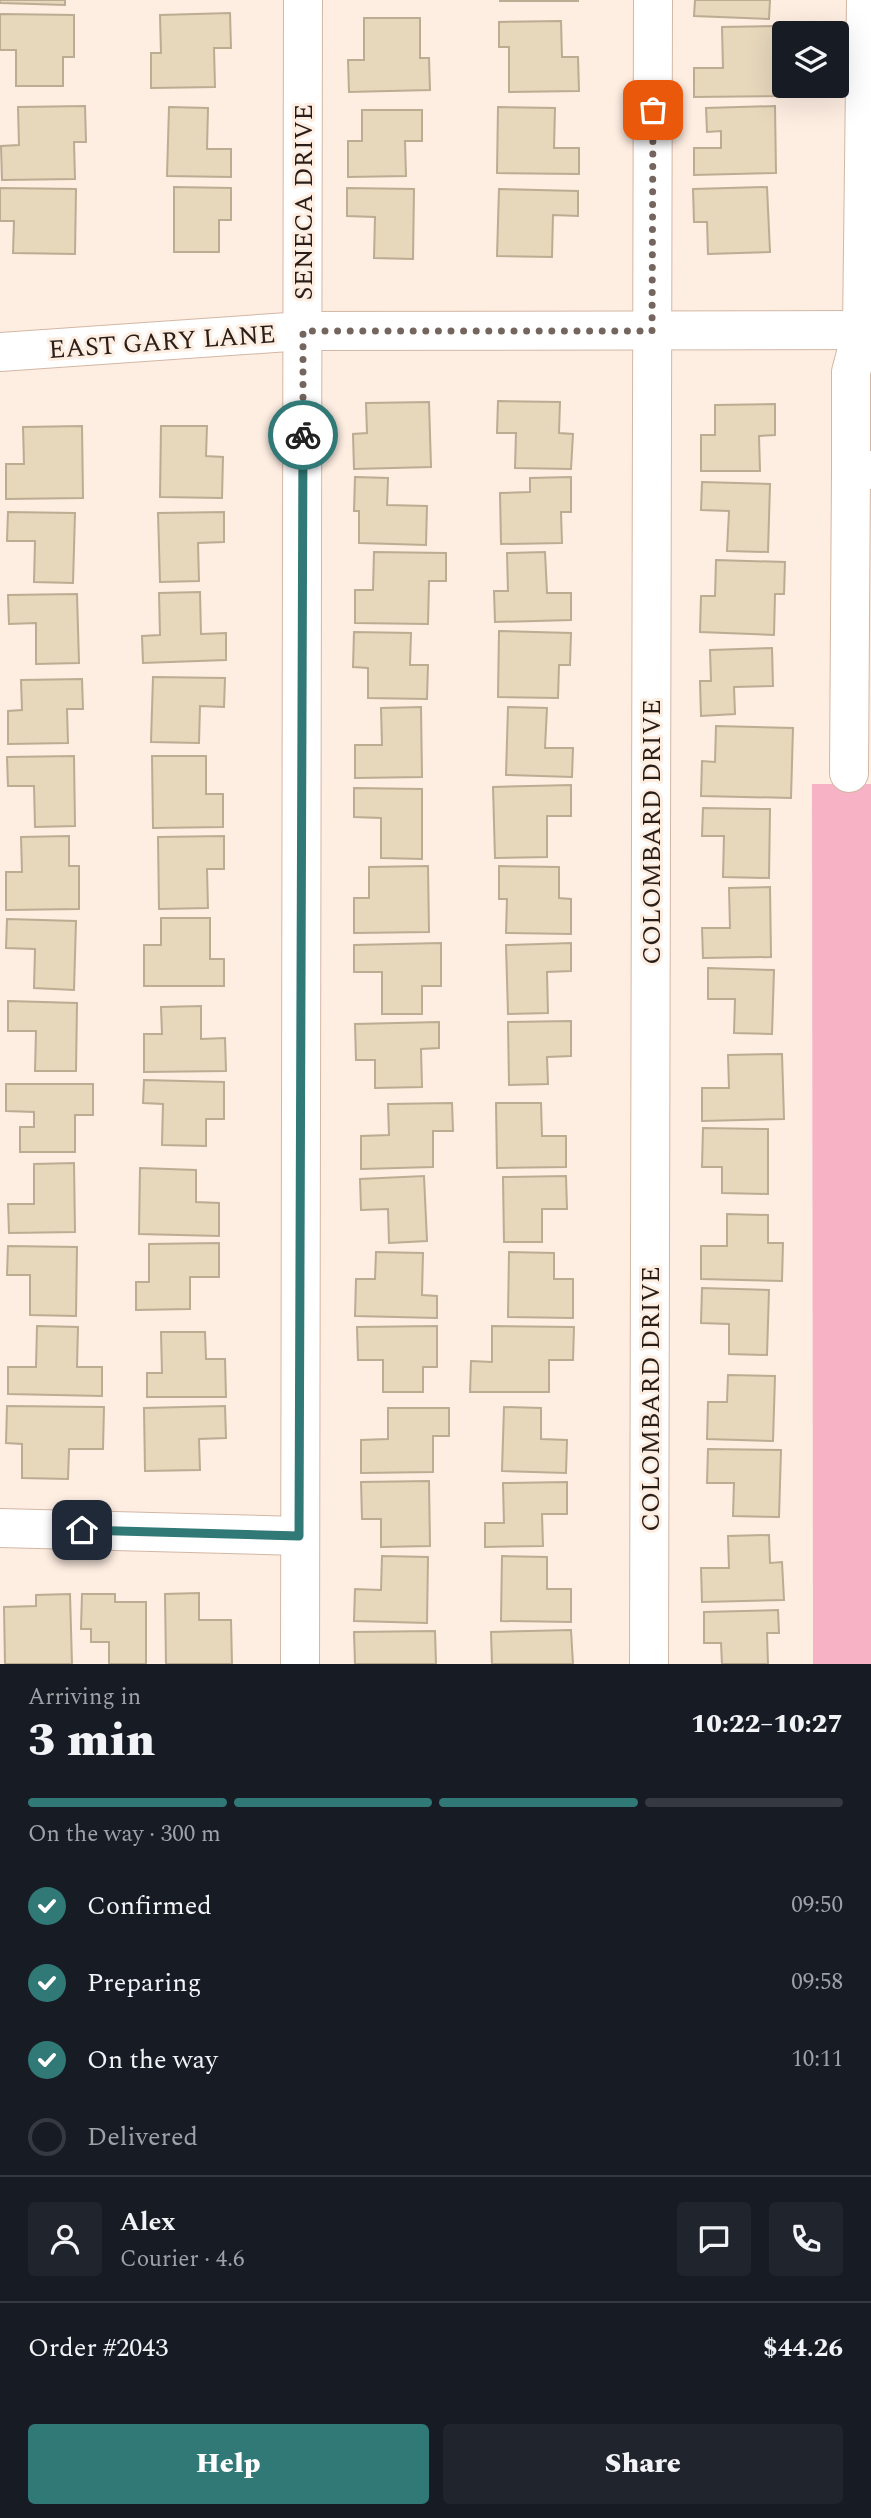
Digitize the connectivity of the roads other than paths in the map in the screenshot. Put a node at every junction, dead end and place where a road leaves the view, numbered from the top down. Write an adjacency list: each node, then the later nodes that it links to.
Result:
1 (303, 0): 7 (street, SENECA DRIVE)
2 (653, 0): 8 (street, COLOMBARD DRIVE)
3 (866, 0): 4 (street)
4 (868, 133): 5 (street)
5 (867, 223): 6 (street)
6 (867, 330): 8 (street, EAST GARY LANE); 10 (street)
7 (303, 331): 8 (street, EAST GARY LANE); 9 (street, EAST GARY LANE); 14 (street, SENECA DRIVE)
8 (652, 331): 16 (street, COLOMBARD DRIVE)
9 (0, 352)
10 (861, 470): 11 (street)
11 (861, 686): 12 (street)
12 (849, 773)
13 (0, 1528): 14 (street)
14 (299, 1536): 15 (street, SENECA DRIVE)
15 (300, 1664)
16 (649, 1664)

